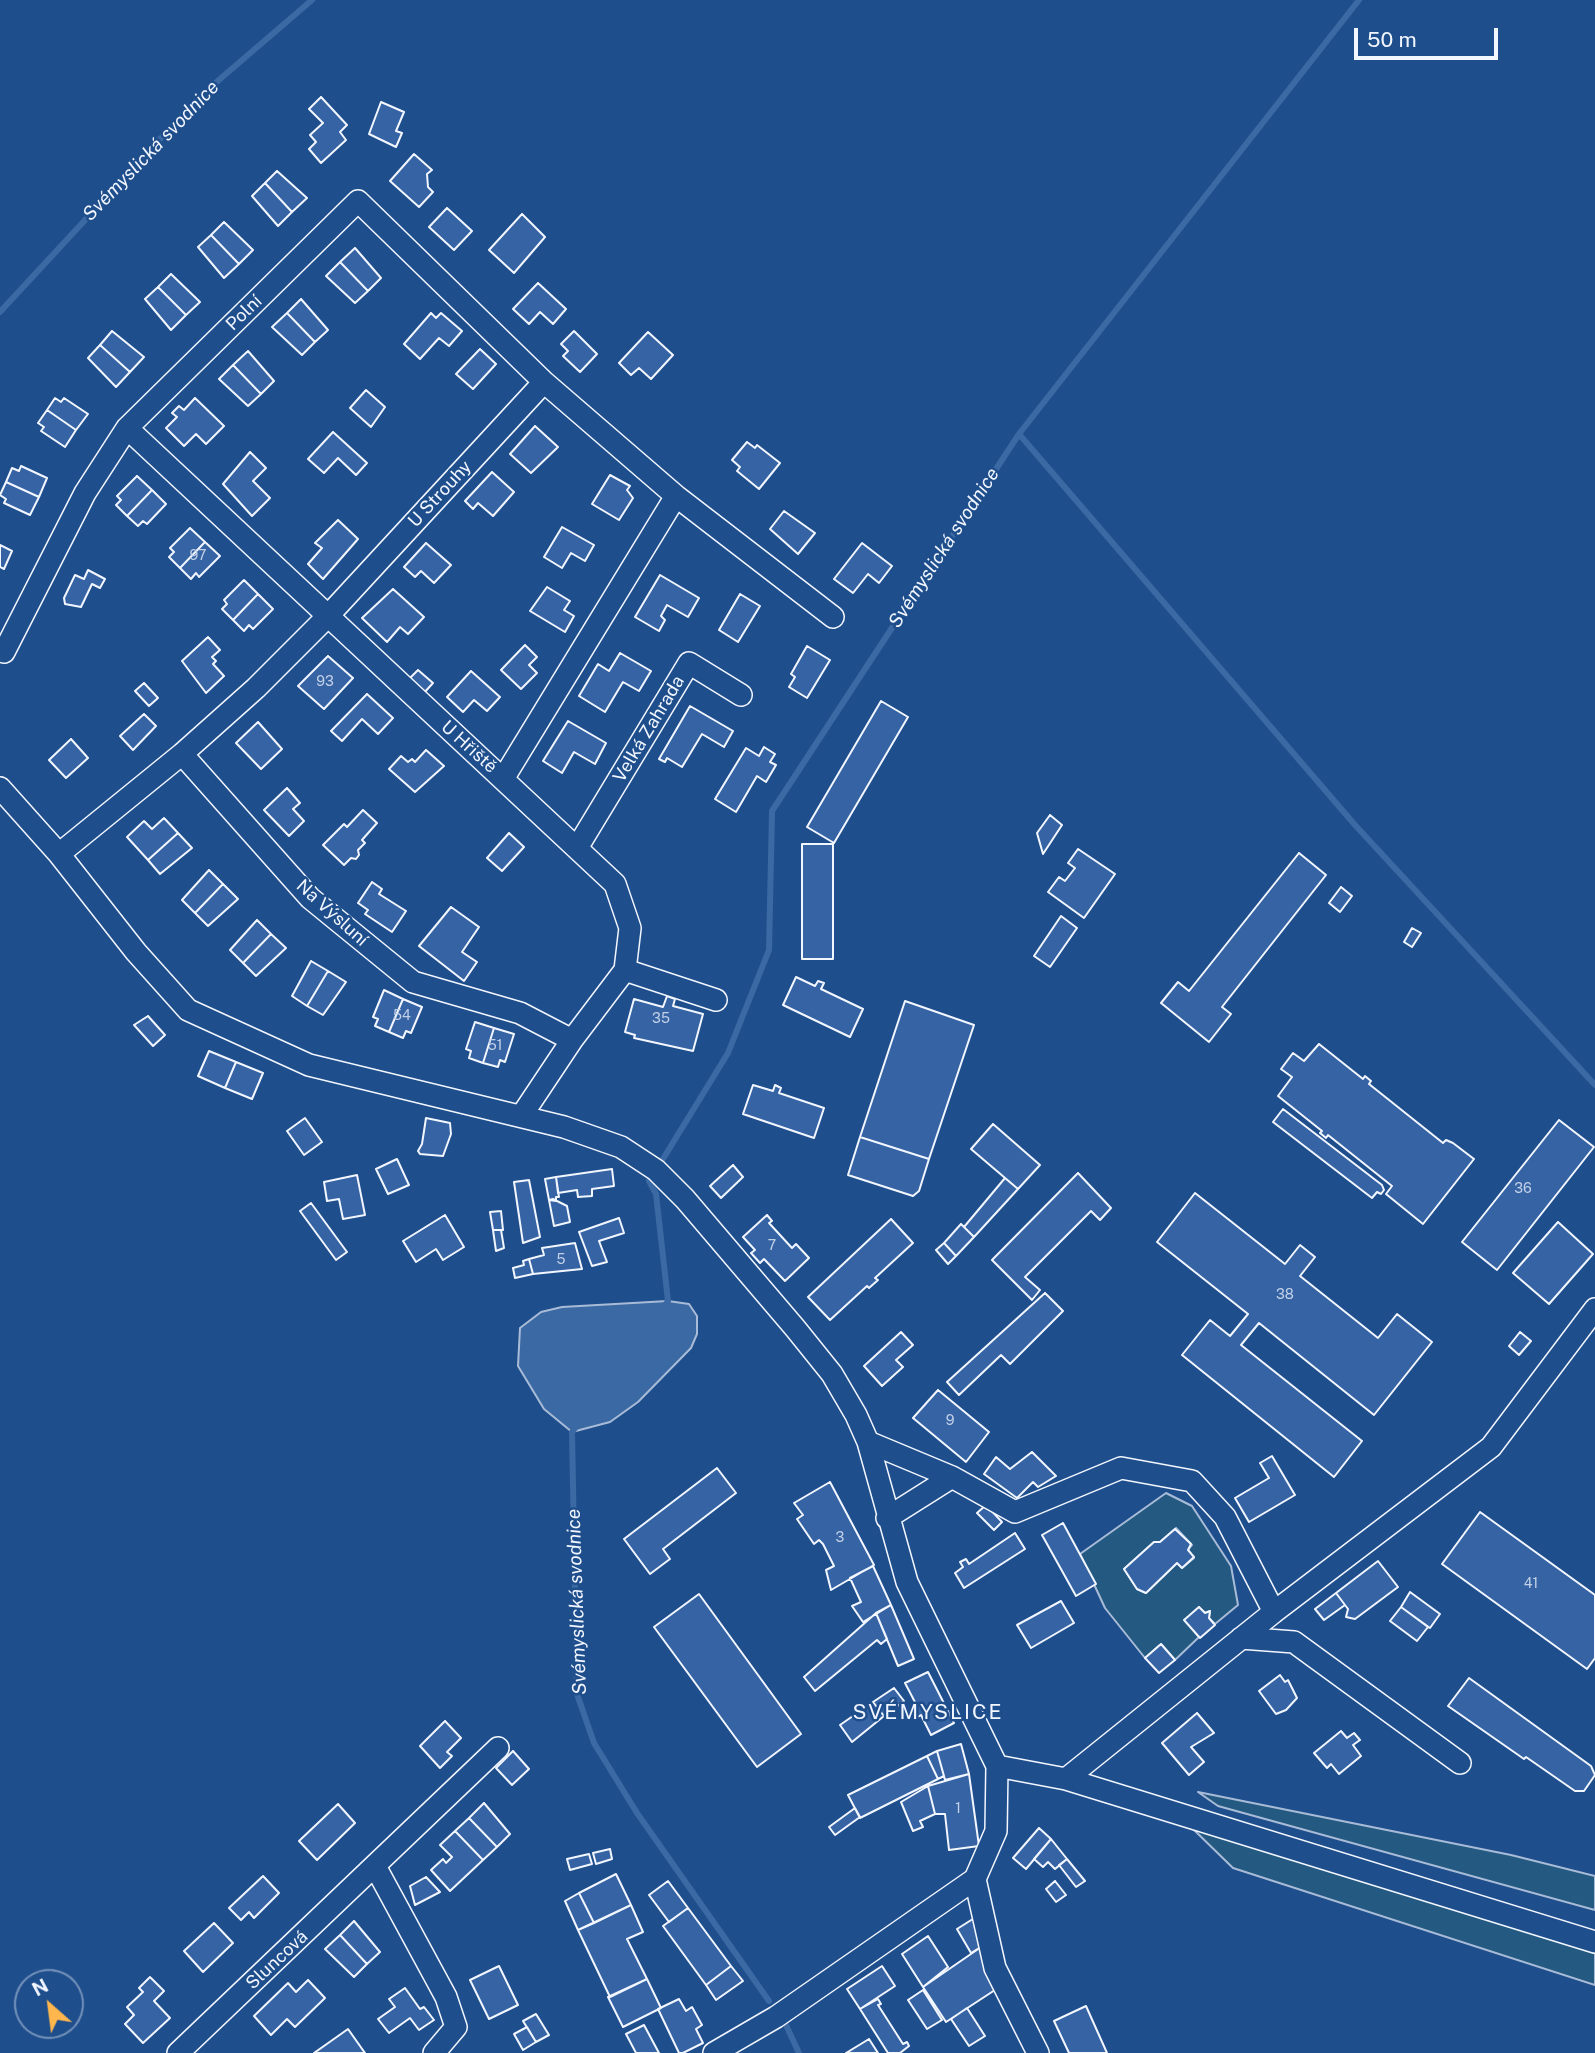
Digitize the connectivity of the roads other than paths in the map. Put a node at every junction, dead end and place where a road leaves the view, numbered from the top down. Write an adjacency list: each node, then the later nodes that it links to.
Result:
1 (544, 382): 2 (street, Polní); 3 (street); 4 (street, U Strouhy)
2 (127, 428): 4 (street, U Hřiště); 6 (street, Polní)
3 (676, 496): 5 (street); 9 (street)
4 (327, 617): 8 (street, U Strouhy); 9 (street, U Hřiště)
5 (833, 617)
6 (5, 652)
7 (741, 695): 11 (street, Velká Zahrada)
8 (182, 754): 12 (street, U Strouhy); 15 (street, Na Výsluní)
9 (503, 779): 11 (street, U Hřiště)
10 (0, 788): 12 (street)
11 (577, 848): 13 (street, U Hřiště)
12 (59, 854): 16 (street)
13 (625, 971): 14 (street); 15 (street)
14 (716, 1000)
15 (572, 1040): 16 (street)
16 (522, 1115): 18 (street)
17 (1595, 1309): 21 (street)
18 (868, 1442): 19 (street); 20 (street)
19 (952, 1477): 20 (street); 21 (street)
20 (887, 1518): 25 (street)
21 (1274, 1612): 22 (street)
22 (1241, 1638): 24 (street); 26 (street)
23 (498, 1748): 27 (street, Sluncová)
24 (1460, 1763)
25 (997, 1766): 26 (street); 28 (street)
26 (1066, 1779): 29 (street)
27 (375, 1866): 30 (street, Sluncová); 31 (street)
28 (975, 1879): 32 (street); 33 (street)
29 (1595, 1942)
30 (178, 2053)
31 (434, 2053)
32 (714, 2053)
33 (1038, 2053)

